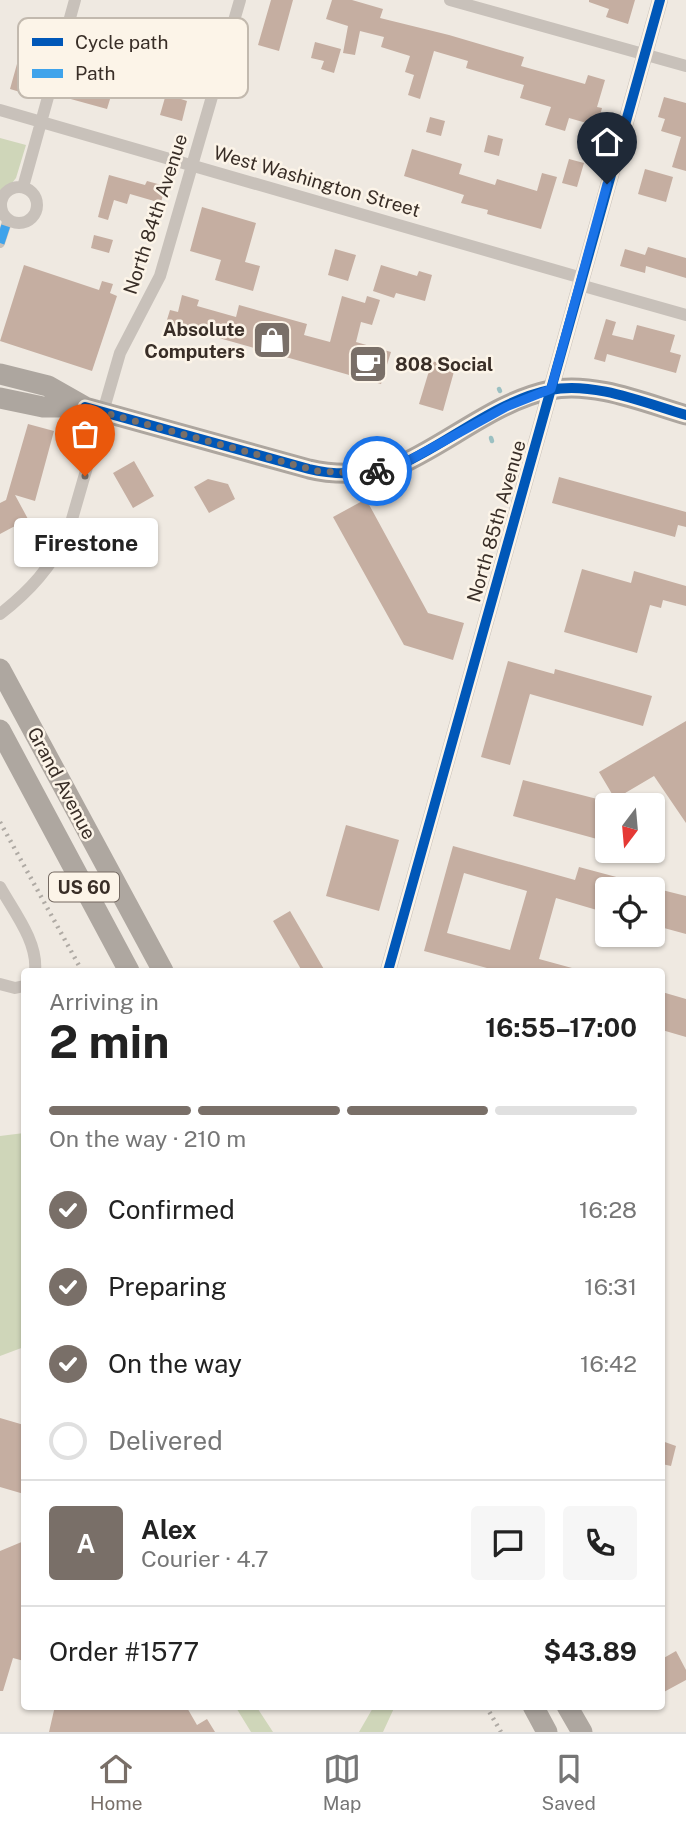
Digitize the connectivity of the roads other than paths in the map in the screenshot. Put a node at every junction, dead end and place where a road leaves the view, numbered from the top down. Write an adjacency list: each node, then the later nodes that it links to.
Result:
1 (75, 0): 5 (street)
2 (240, 0): 6 (street, North 84th Avenue)
3 (450, 0): 7 (street)
4 (660, 0): 7 (street, North 85th Avenue)
5 (70, 18)
6 (235, 18)
7 (644, 54): 8 (street); 17 (street, North 85th Avenue)
8 (686, 66)
9 (47, 98): 12 (street)
10 (211, 98): 13 (street, North 84th Avenue)
11 (0, 110): 12 (street, West Washington Street)
12 (41, 121): 13 (street, West Washington Street); 14 (street)
13 (192, 165): 17 (street, West Washington Street); 22 (street, North 84th Avenue)
14 (23, 187): 15 (street); 15 (street)
15 (8, 219): 16 (street)
16 (0, 243)
17 (581, 281): 18 (street, West Washington Street); 20 (street, North 85th Avenue)
18 (686, 315)
19 (0, 374): 22 (main road)
20 (551, 389): 22 (main road); 23 (main road); 33 (street, North 85th Avenue)
21 (0, 398): 22 (main road)
22 (94, 410): 24 (street, North 84th Avenue)
23 (686, 415)
24 (0, 614)
25 (0, 669): 27 (highway, Grand Avenue / US 60)
26 (0, 730): 28 (highway, Grand Avenue / US 60)
27 (65, 788): 28 (highway); 32 (highway, Grand Avenue / US 60)
28 (38, 803): 31 (highway, Grand Avenue / US 60)
29 (0, 887): 30 (street)
30 (35, 968)
31 (127, 968)
32 (161, 968)
33 (389, 968)
34 (0, 984): 35 (street)
35 (21, 987)
36 (535, 1710): 38 (highway)
37 (570, 1710): 39 (highway)
38 (547, 1732)
39 (582, 1732)

